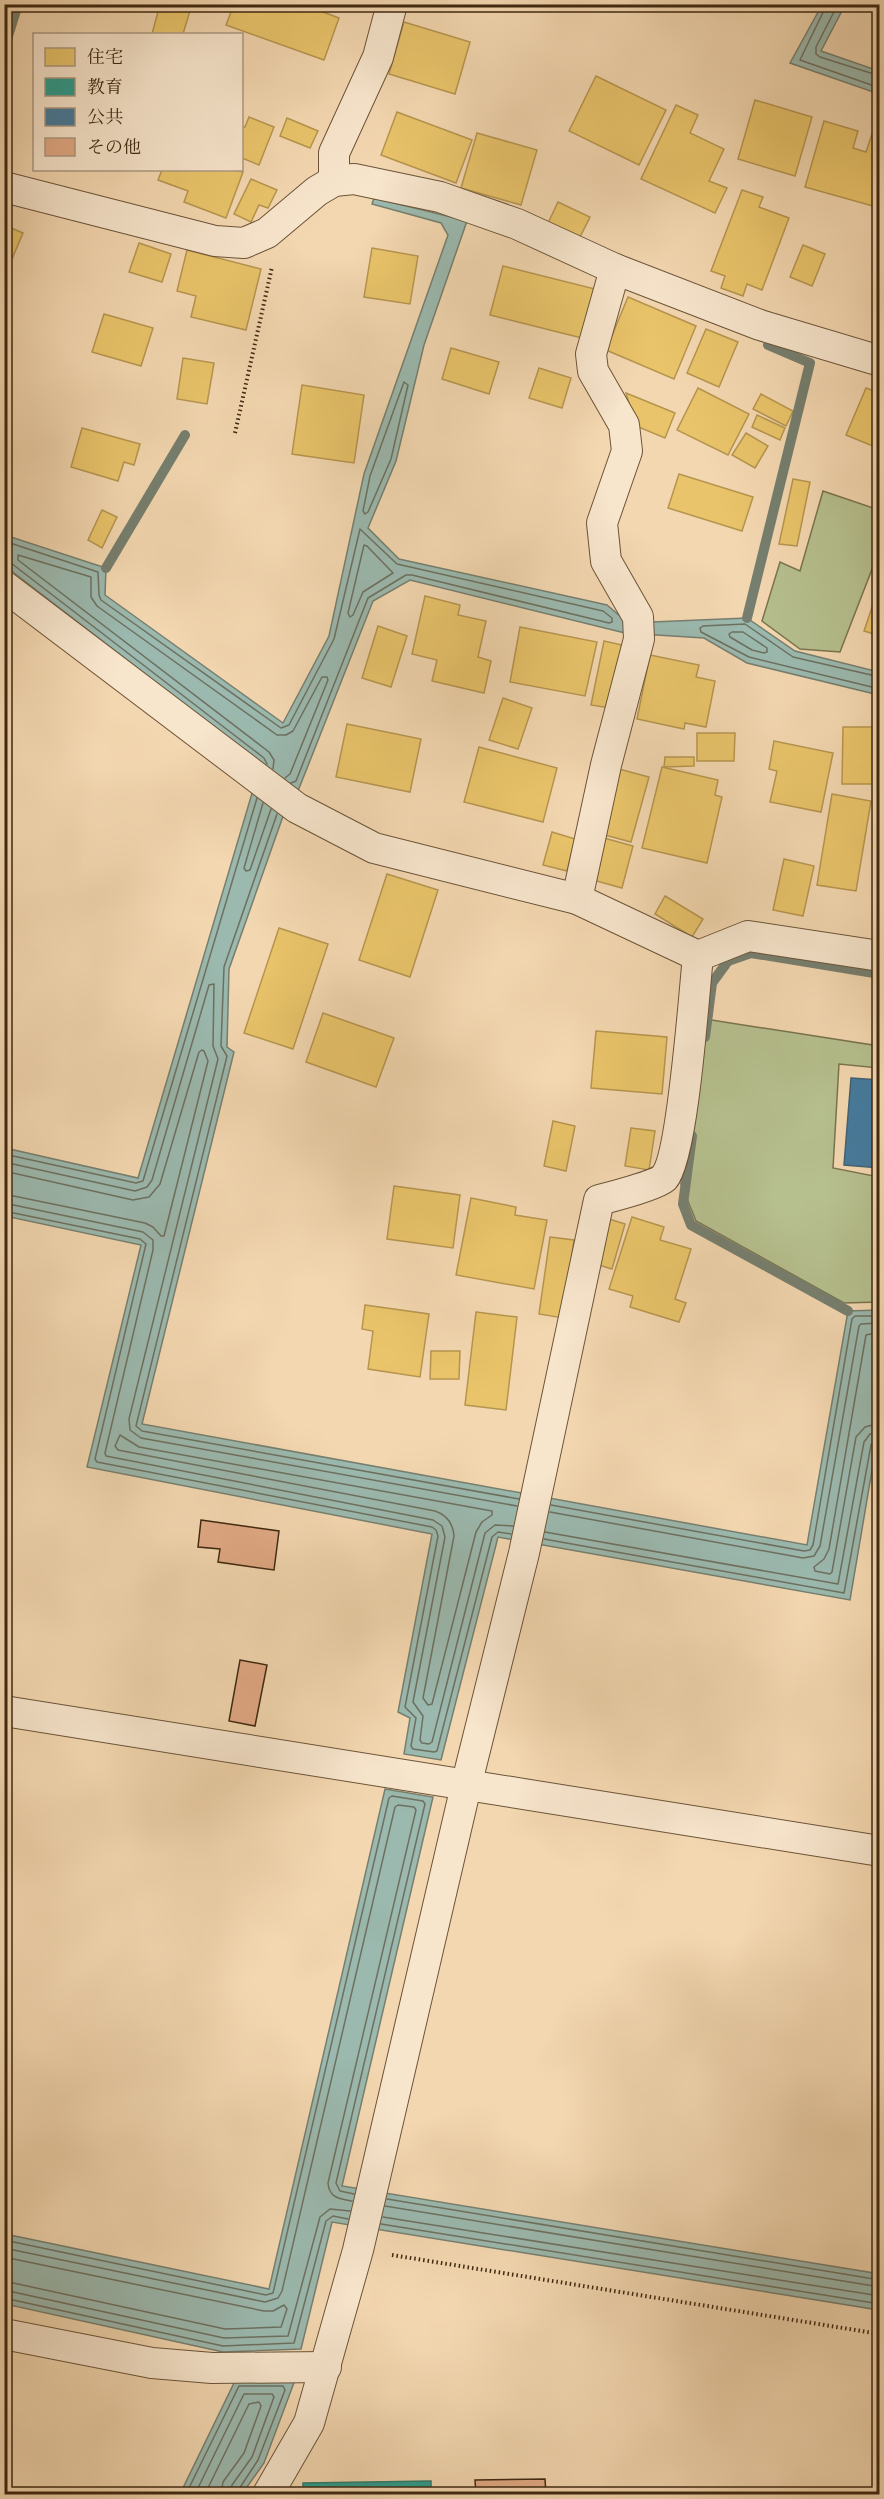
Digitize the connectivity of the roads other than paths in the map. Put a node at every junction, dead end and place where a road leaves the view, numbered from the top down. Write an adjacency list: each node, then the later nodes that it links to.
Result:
1 (392, 4): 2 (street)
2 (334, 181): 3 (street); 4 (street)
3 (4, 187)
4 (615, 269): 5 (street); 7 (street)
5 (879, 361)
6 (4, 586): 7 (street)
7 (577, 899): 8 (street)
8 (698, 956): 9 (street); 11 (street)
9 (879, 956)
10 (4, 1711): 11 (street)
11 (466, 1786): 12 (street); 14 (street)
12 (879, 1851)
13 (4, 2334): 14 (street)
14 (326, 2367): 15 (street)
15 (268, 2494)

